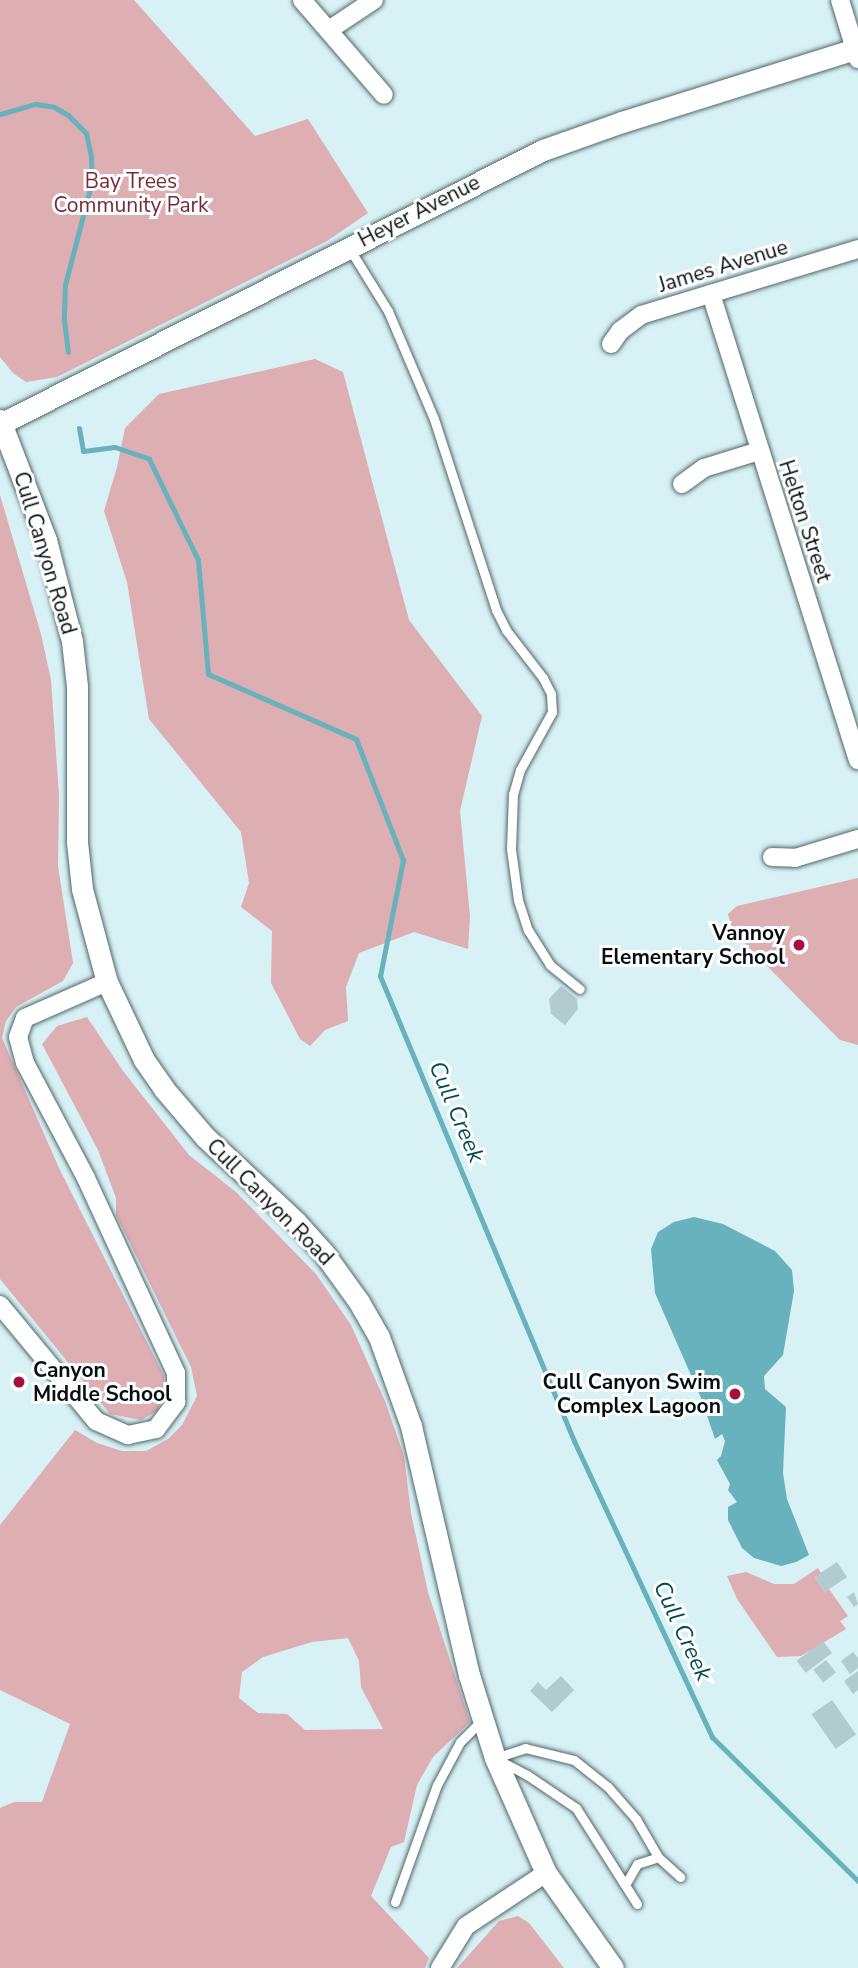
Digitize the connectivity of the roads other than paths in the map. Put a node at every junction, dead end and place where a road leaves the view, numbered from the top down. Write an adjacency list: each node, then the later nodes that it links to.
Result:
1 (302, 0): 4 (street)
2 (374, 0): 4 (street)
3 (840, 0): 5 (street)
4 (329, 30): 6 (street)
5 (857, 52): 7 (street, Heyer Avenue)
6 (384, 95)
7 (348, 247): 11 (street, Heyer Avenue); 18 (lane)
8 (858, 249): 9 (street, James Avenue)
9 (711, 294): 10 (street, James Avenue); 12 (street, Helton Street)
10 (611, 344)
11 (1, 423): 17 (street, Cull Canyon Road)
12 (759, 451): 13 (street); 14 (street, Helton Street)
13 (682, 484)
14 (858, 760)
15 (858, 839): 16 (street)
16 (772, 857)
17 (107, 982): 19 (street); 20 (street, Cull Canyon Road)
18 (580, 989)
19 (0, 1305)
20 (481, 1721): 21 (street, Cull Canyon Road); 26 (lane)
21 (495, 1758): 22 (lane); 23 (street, Cull Canyon Road); 25 (lane)
22 (658, 1857): 24 (lane); 25 (lane)
23 (546, 1873): 28 (street); 29 (street, Cull Canyon Road)
24 (680, 1877)
25 (625, 1885): 27 (lane)
26 (395, 1902)
27 (637, 1904)
28 (440, 1968)
29 (613, 1968)

